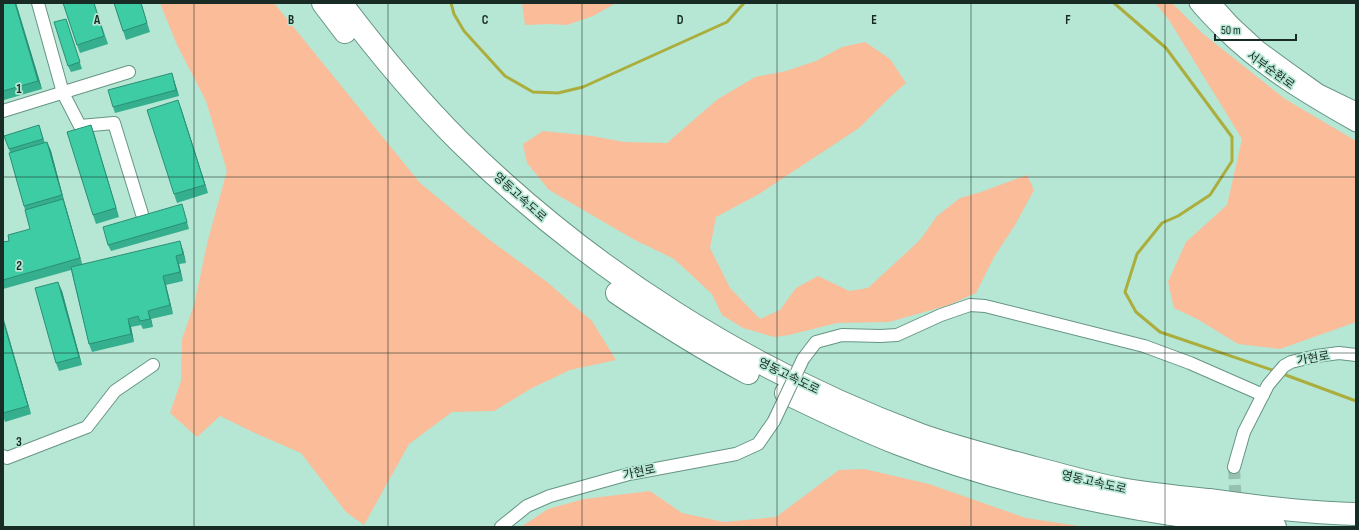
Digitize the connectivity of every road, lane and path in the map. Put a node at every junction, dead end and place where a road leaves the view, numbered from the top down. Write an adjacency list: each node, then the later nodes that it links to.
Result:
1 (38, 3): 7 (street)
2 (323, 3): 19 (highway, 영동고속도로)
3 (341, 3): 17 (highway, 영동고속도로)
4 (1197, 3): 10 (street, 서부순환로)
5 (1213, 3): 8 (street, 서부순환로)
6 (129, 72): 7 (street)
7 (63, 93): 9 (street); 11 (street)
8 (1356, 110)
9 (3, 111)
10 (1356, 124)
11 (142, 214)
12 (1356, 355): 14 (street, 가현로)
13 (152, 365): 15 (street)
14 (1265, 390): 16 (street, 가현로); 18 (street, 가현로, bridge)
15 (3, 456)
16 (1234, 467)
17 (1356, 514)
18 (501, 527)
19 (1275, 527)

